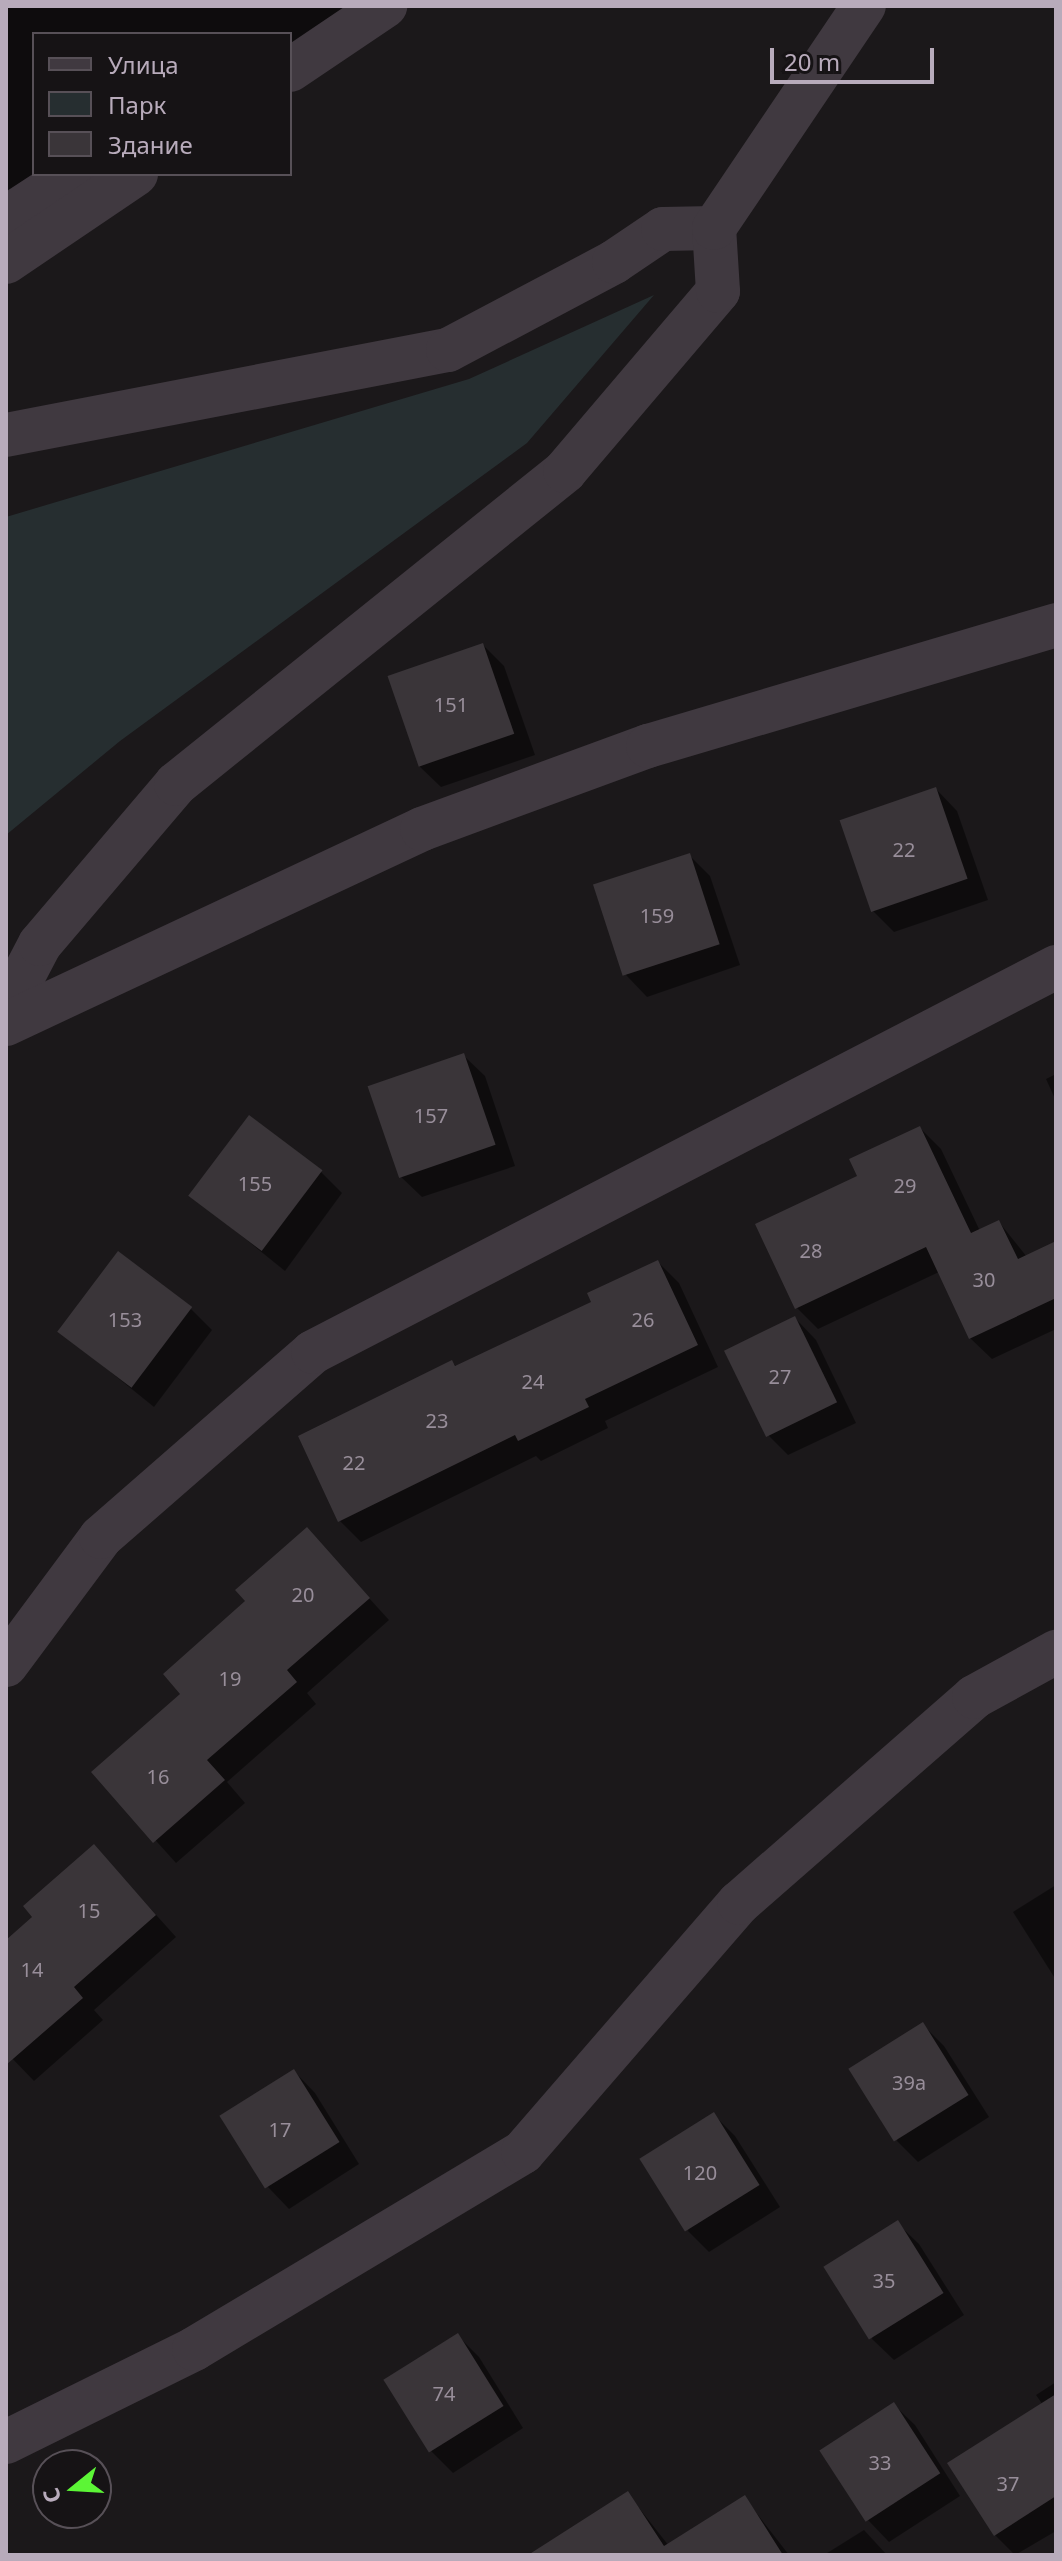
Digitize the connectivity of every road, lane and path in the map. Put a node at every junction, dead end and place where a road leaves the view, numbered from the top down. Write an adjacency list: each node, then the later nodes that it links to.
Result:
1 (342, 6): 4 (street)
2 (385, 6): 5 (street)
3 (864, 6): 9 (street)
4 (292, 37)
5 (292, 69)
6 (70, 176): 8 (street)
7 (133, 176): 10 (street)
8 (6, 218)
9 (714, 228): 11 (street); 14 (street)
10 (6, 262)
11 (6, 435)
12 (1056, 625): 15 (street)
13 (1056, 967): 17 (street)
14 (6, 1009)
15 (6, 1024)
16 (1056, 1652): 18 (street)
17 (6, 1665)
18 (6, 2442)

